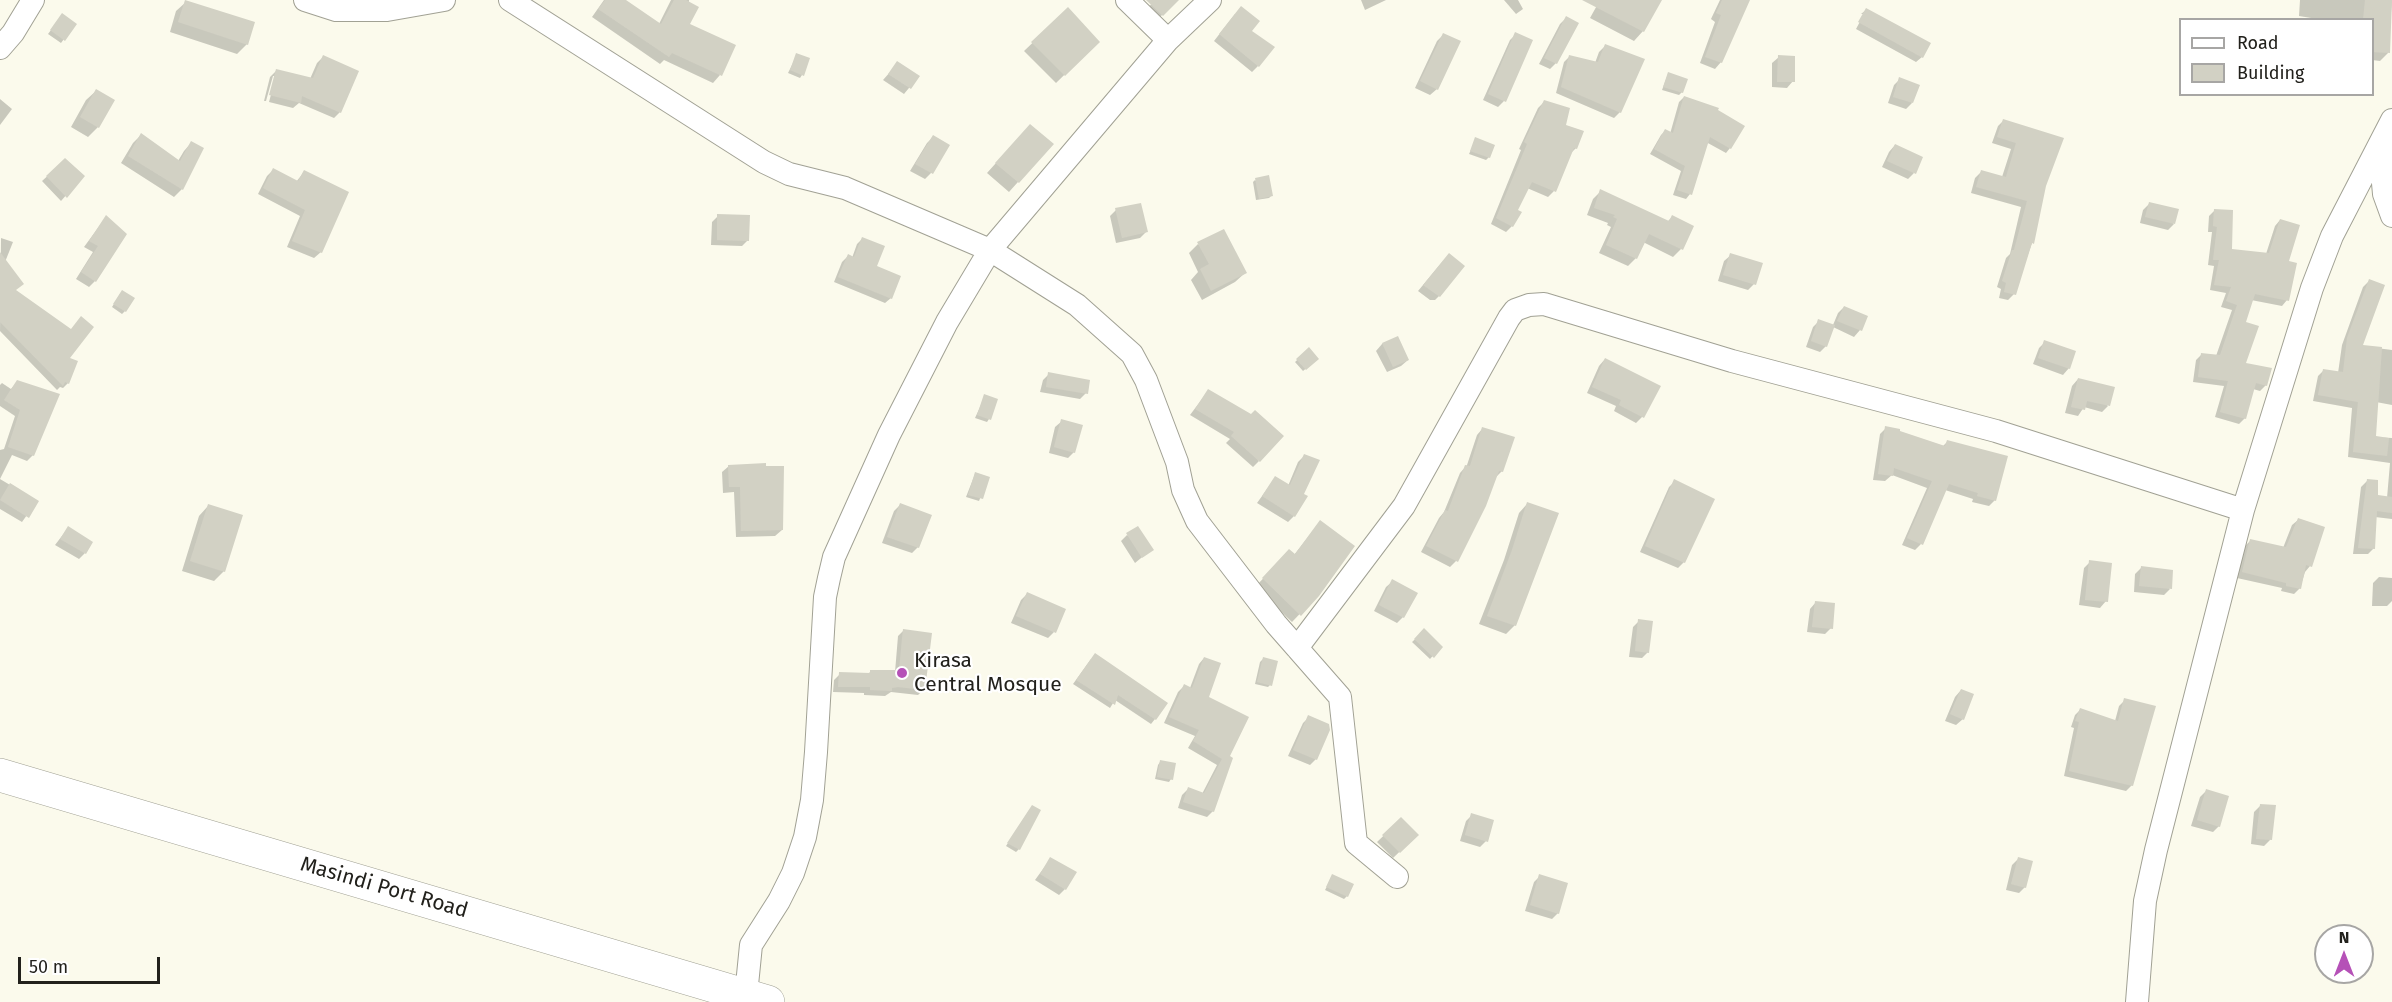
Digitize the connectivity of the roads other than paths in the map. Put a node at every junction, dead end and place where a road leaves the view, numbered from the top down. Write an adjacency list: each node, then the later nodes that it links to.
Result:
1 (33, 0): 8 (street)
2 (306, 0): 3 (street)
3 (444, 0)
4 (510, 0): 11 (street)
5 (1127, 0): 7 (street)
6 (1210, 0): 7 (street)
7 (1168, 40): 11 (street)
8 (0, 48)
9 (2389, 127): 10 (street); 12 (street)
10 (2392, 216)
11 (990, 250): 13 (street); 16 (street)
12 (2243, 510): 13 (street); 17 (street)
13 (1297, 648): 15 (street)
14 (0, 776): 16 (main road, Masindi Port Road)
15 (1397, 877)
16 (757, 999)
17 (2137, 1002)

